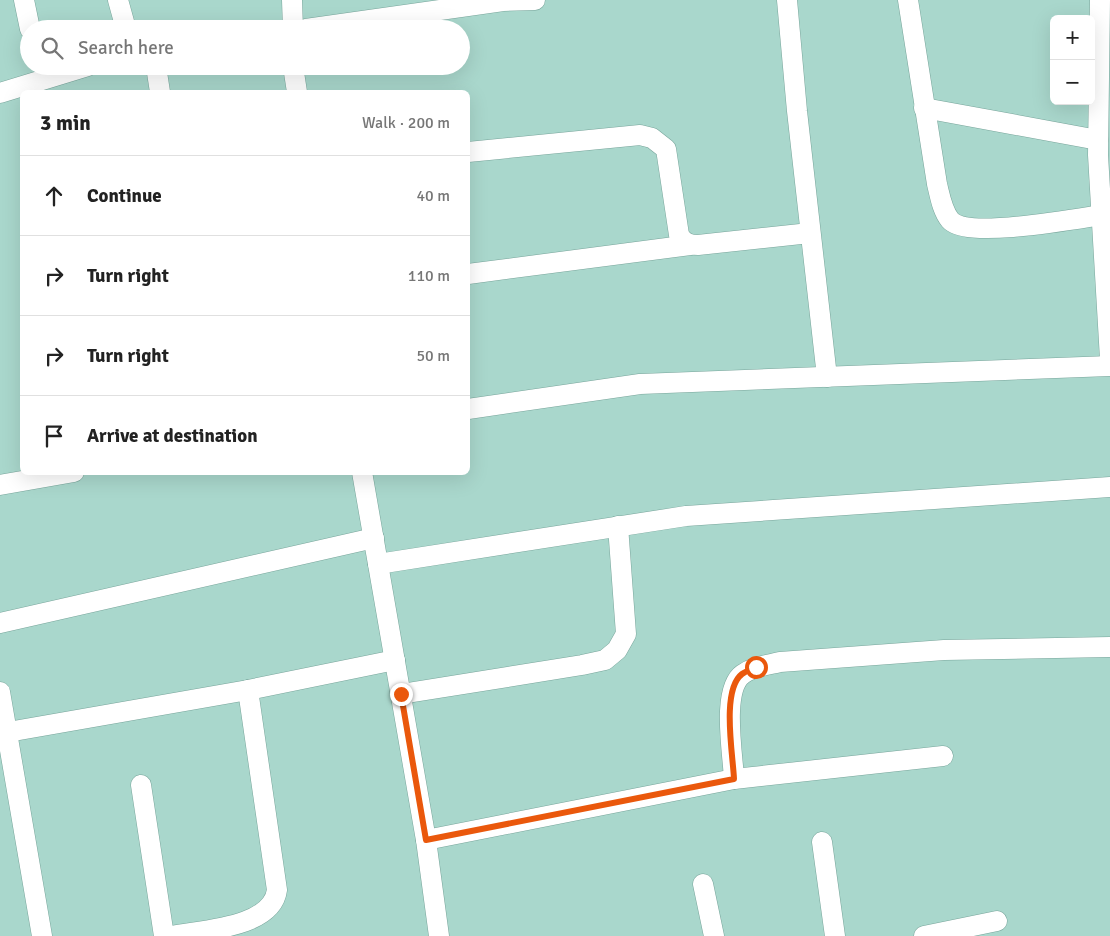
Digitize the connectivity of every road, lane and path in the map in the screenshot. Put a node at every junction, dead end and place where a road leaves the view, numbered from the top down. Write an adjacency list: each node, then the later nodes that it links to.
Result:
1 (24, 0): 9 (street)
2 (118, 0): 10 (street)
3 (292, 0): 11 (street)
4 (535, 0): 8 (street)
5 (787, 0): 24 (street)
6 (908, 0): 20 (street)
7 (1100, 0): 19 (street)
8 (431, 6): 12 (street)
9 (28, 20)
10 (124, 20)
11 (293, 20)
12 (355, 20)
13 (37, 75): 18 (street)
14 (157, 75): 16 (street)
15 (294, 75): 17 (street)
16 (160, 90)
17 (297, 90)
18 (0, 93)
19 (1104, 103): 21 (street)
20 (924, 108): 21 (street); 23 (street)
21 (1098, 140): 23 (street)
22 (470, 152): 25 (street)
23 (1101, 215): 27 (street)
24 (810, 233): 25 (street); 29 (street)
25 (690, 245): 26 (street)
26 (470, 274)
27 (1110, 359)
28 (1110, 366): 29 (street)
29 (827, 377): 30 (street)
30 (470, 409)
31 (57, 475): 33 (street)
32 (363, 475): 36 (street)
33 (0, 485)
34 (1110, 487): 35 (street)
35 (618, 526): 37 (street); 43 (street)
36 (374, 538): 37 (street); 38 (street)
37 (378, 564): 40 (street)
38 (0, 623)
39 (1110, 647): 46 (street)
40 (395, 660): 41 (street); 43 (street)
41 (248, 690): 44 (street); 54 (street)
42 (0, 692): 44 (street)
43 (401, 694): 48 (street)
44 (8, 732): 52 (street)
45 (943, 756): 46 (street)
46 (734, 779): 48 (street)
47 (141, 785): 53 (street)
48 (426, 840): 55 (street)
49 (822, 842): 57 (street)
50 (703, 884): 56 (street)
51 (997, 921): 58 (street)
52 (42, 936)
53 (164, 936)
54 (172, 936)
55 (439, 936)
56 (714, 936)
57 (835, 936)
58 (924, 936)

